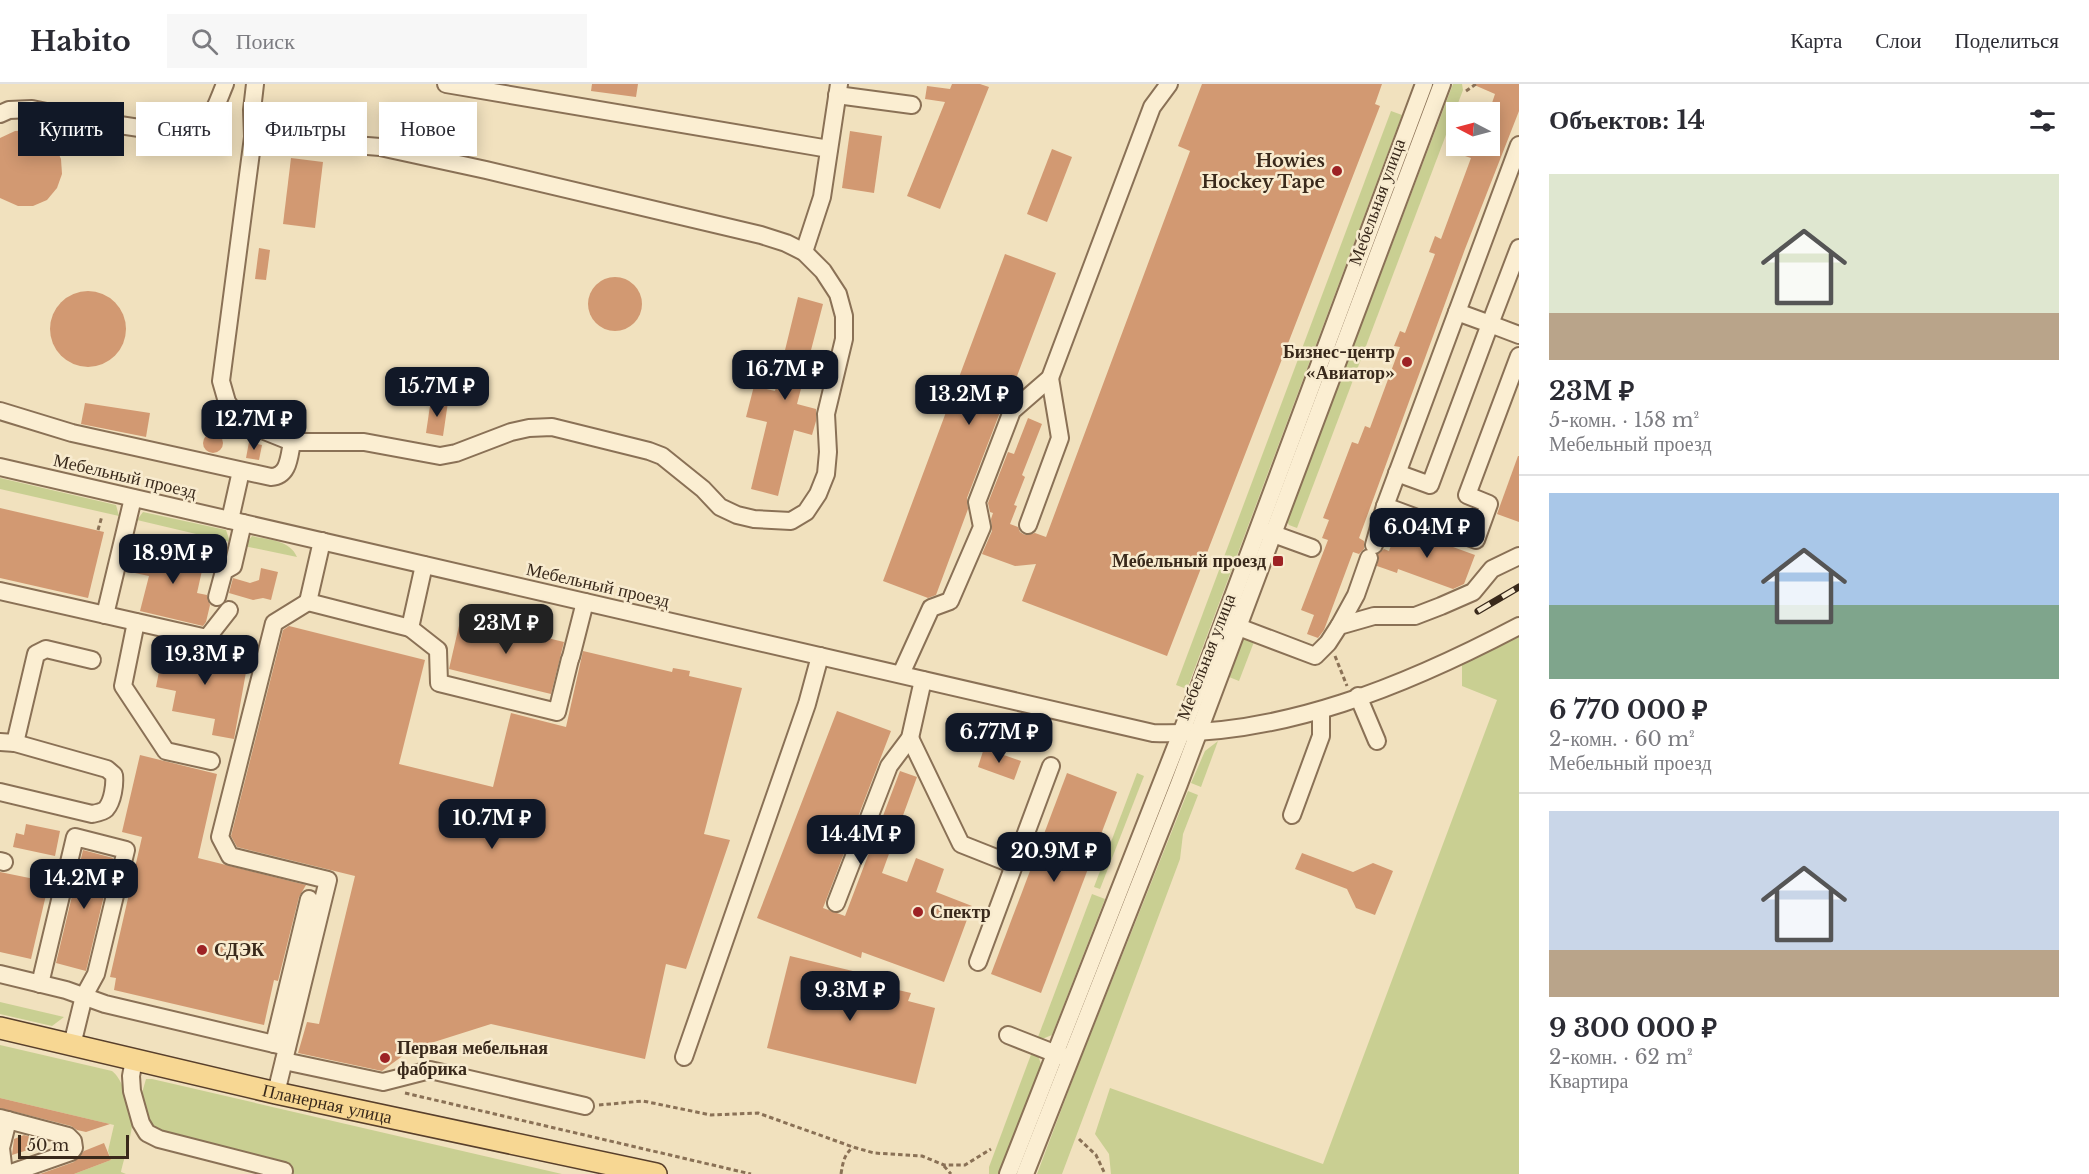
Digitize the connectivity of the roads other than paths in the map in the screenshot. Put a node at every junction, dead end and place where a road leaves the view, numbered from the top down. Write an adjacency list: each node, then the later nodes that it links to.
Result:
1 (225, 84): 10 (street)
2 (255, 84): 8 (street)
3 (446, 84): 13 (street)
4 (1169, 84): 22 (street)
5 (1424, 84): 32 (street, Мебельная улица)
6 (1442, 84): 32 (street, Мебельная улица)
7 (838, 90): 9 (street); 13 (street)
8 (253, 102)
9 (912, 105)
10 (0, 114)
11 (1519, 145): 15 (street)
12 (367, 146): 17 (street)
13 (829, 149): 17 (street)
14 (251, 156): 24 (street)
15 (1514, 176): 18 (street)
16 (1519, 248): 19 (street)
17 (804, 252): 24 (street)
18 (1457, 312): 19 (street); 27 (street)
19 (1490, 324): 20 (street); 27 (street)
20 (1519, 335)
21 (1519, 356): 29 (street)
22 (1050, 378): 31 (street); 50 (street)
23 (0, 411): 26 (street)
24 (292, 442): 26 (street)
25 (0, 467): 28 (street, Мебельный проезд)
26 (241, 471): 30 (street)
27 (1397, 473): 29 (street)
28 (133, 498): 30 (street, Мебельный проезд); 42 (street)
29 (1385, 506): 45 (street)
30 (236, 521): 33 (street, Мебельный проезд); 38 (street)
31 (1028, 525)
32 (1266, 531): 34 (street); 44 (street, Мебельная улица)
33 (322, 541): 36 (street, Мебельный проезд); 39 (street)
34 (1312, 548)
35 (1519, 556): 45 (street)
36 (424, 565): 40 (street, Мебельный проезд); 47 (street)
37 (0, 591): 42 (street)
38 (217, 597)
39 (309, 602): 47 (street); 72 (street)
40 (585, 602): 47 (street); 48 (street, Мебельный проезд)
41 (229, 610): 43 (street)
42 (105, 615): 43 (street)
43 (136, 622): 58 (street)
44 (1231, 624): 45 (street); 54 (street, Мебельная улица)
45 (1339, 626)
46 (1519, 626): 52 (street, Мебельный проезд)
47 (410, 628)
48 (820, 656): 50 (street, Мебельный проезд); 73 (street)
49 (92, 660): 57 (street)
50 (902, 674): 51 (street, Мебельный проезд)
51 (923, 680): 54 (street, Мебельный проезд); 55 (street)
52 (1361, 692): 53 (street, Мебельный проезд); 56 (street)
53 (1321, 711): 54 (street, Мебельный проезд); 61 (street)
54 (1189, 734): 74 (street, Мебельная улица)
55 (910, 738): 62 (street); 64 (street)
56 (1377, 741)
57 (7, 743): 60 (street)
58 (211, 761)
59 (1051, 766): 62 (street)
60 (0, 792)
61 (1292, 815)
62 (1014, 865): 65 (street)
63 (309, 899): 72 (street)
64 (836, 903)
65 (978, 962)
66 (0, 974): 67 (street)
67 (40, 984): 68 (street); 68 (street)
68 (84, 996): 71 (street); 72 (street)
69 (0, 1028): 71 (main road, Планерная улица)
70 (1008, 1035): 74 (street)
71 (72, 1045): 75 (main road, Планерная улица)
72 (282, 1051): 76 (street); 77 (street)
73 (684, 1057)
74 (1063, 1057): 82 (street, Мебельная улица); 83 (street, Мебельная улица)
75 (134, 1060): 76 (main road, Планерная улица); 79 (street)
76 (276, 1093): 81 (main road, Планерная улица)
77 (585, 1106)
78 (4, 1119): 80 (street); 80 (street)
79 (284, 1171)
80 (6, 1174)
81 (656, 1174)
82 (1008, 1174)
83 (1025, 1174)

